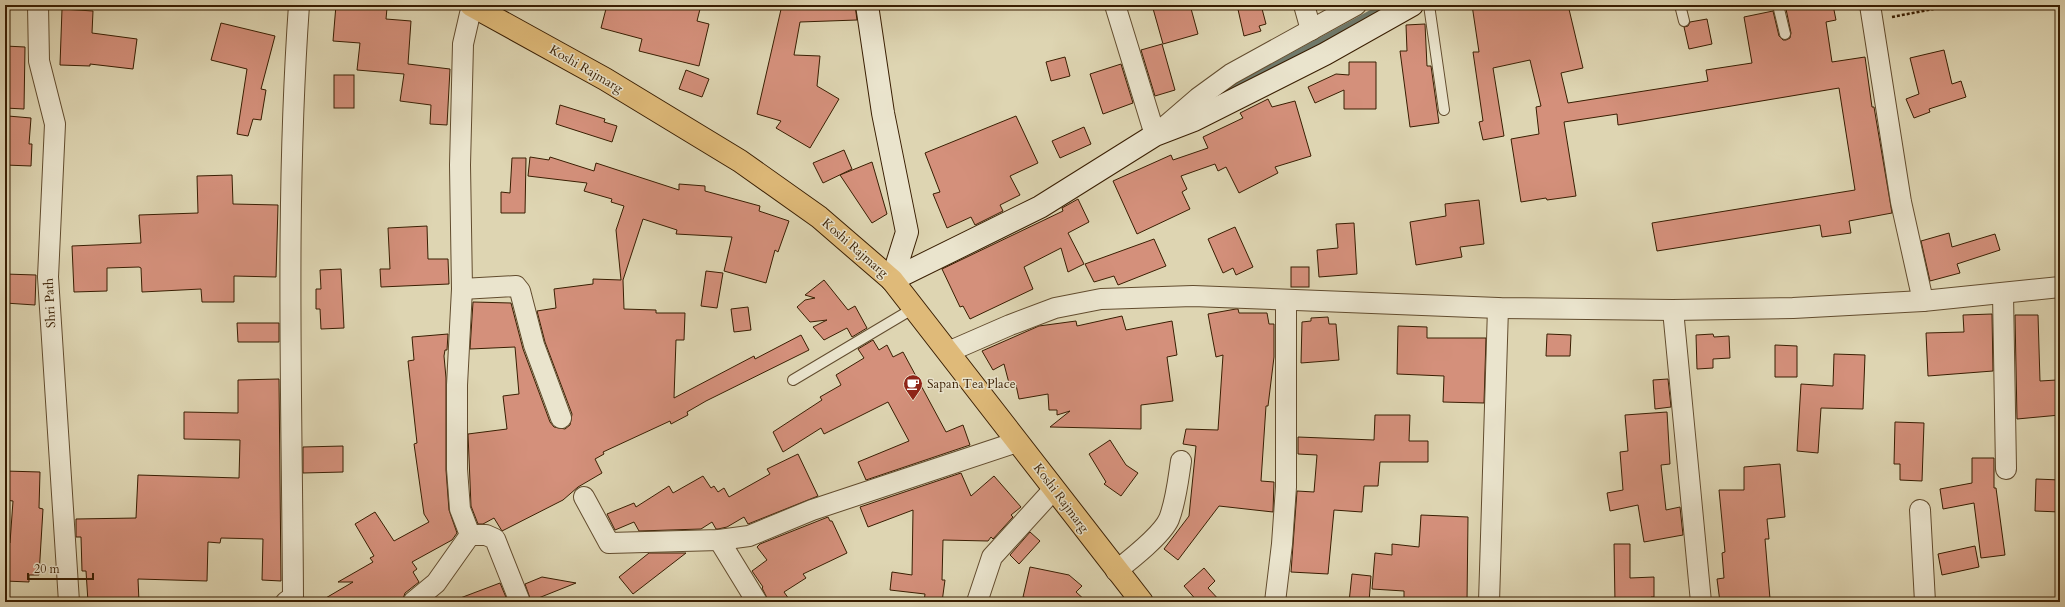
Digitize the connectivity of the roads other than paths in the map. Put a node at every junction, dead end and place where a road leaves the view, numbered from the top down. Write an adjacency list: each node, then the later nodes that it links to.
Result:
1 (38, 5): 39 (street, Shri Path)
2 (299, 5): 40 (street)
3 (471, 5): 18 (main road, Koshi Rajmarg); 20 (street)
4 (867, 5): 18 (street)
5 (1115, 5): 17 (street)
6 (1304, 5): 14 (street)
7 (1356, 5): 14 (street)
8 (1412, 5): 17 (street)
9 (1428, 5): 16 (lane)
10 (1680, 5): 13 (lane)
11 (1778, 5): 15 (lane)
12 (1872, 12): 23 (street)
13 (1684, 21)
14 (1311, 30): 17 (street)
15 (1785, 34)
16 (1444, 110)
17 (1155, 135): 18 (street)
18 (892, 280): 24 (main road, Koshi Rajmarg)
19 (2060, 286): 21 (street)
20 (462, 289): 29 (street); 36 (street)
21 (2003, 294): 23 (street); 32 (street)
22 (1286, 301): 25 (street); 27 (street); 46 (street)
23 (1923, 301): 26 (street)
24 (914, 308): 27 (main road, Koshi Rajmarg); 28 (lane)
25 (1498, 308): 26 (street); 47 (street)
26 (1673, 310): 48 (street)
27 (948, 352): 30 (main road, Koshi Rajmarg)
28 (793, 380)
29 (560, 418)
30 (1017, 442): 33 (main road, Koshi Rajmarg); 37 (street)
31 (1181, 461): 38 (street)
32 (2006, 469)
33 (1054, 489): 38 (main road, Koshi Rajmarg); 44 (street)
34 (584, 497): 37 (street)
35 (1920, 510): 49 (street)
36 (470, 535): 41 (street); 42 (street)
37 (719, 540): 43 (street)
38 (1116, 571): 45 (main road, Koshi Rajmarg)
39 (69, 602)
40 (286, 602)
41 (413, 602)
42 (520, 602)
43 (757, 602)
44 (977, 602)
45 (1142, 602)
46 (1275, 602)
47 (1489, 602)
48 (1701, 602)
49 (1925, 602)

